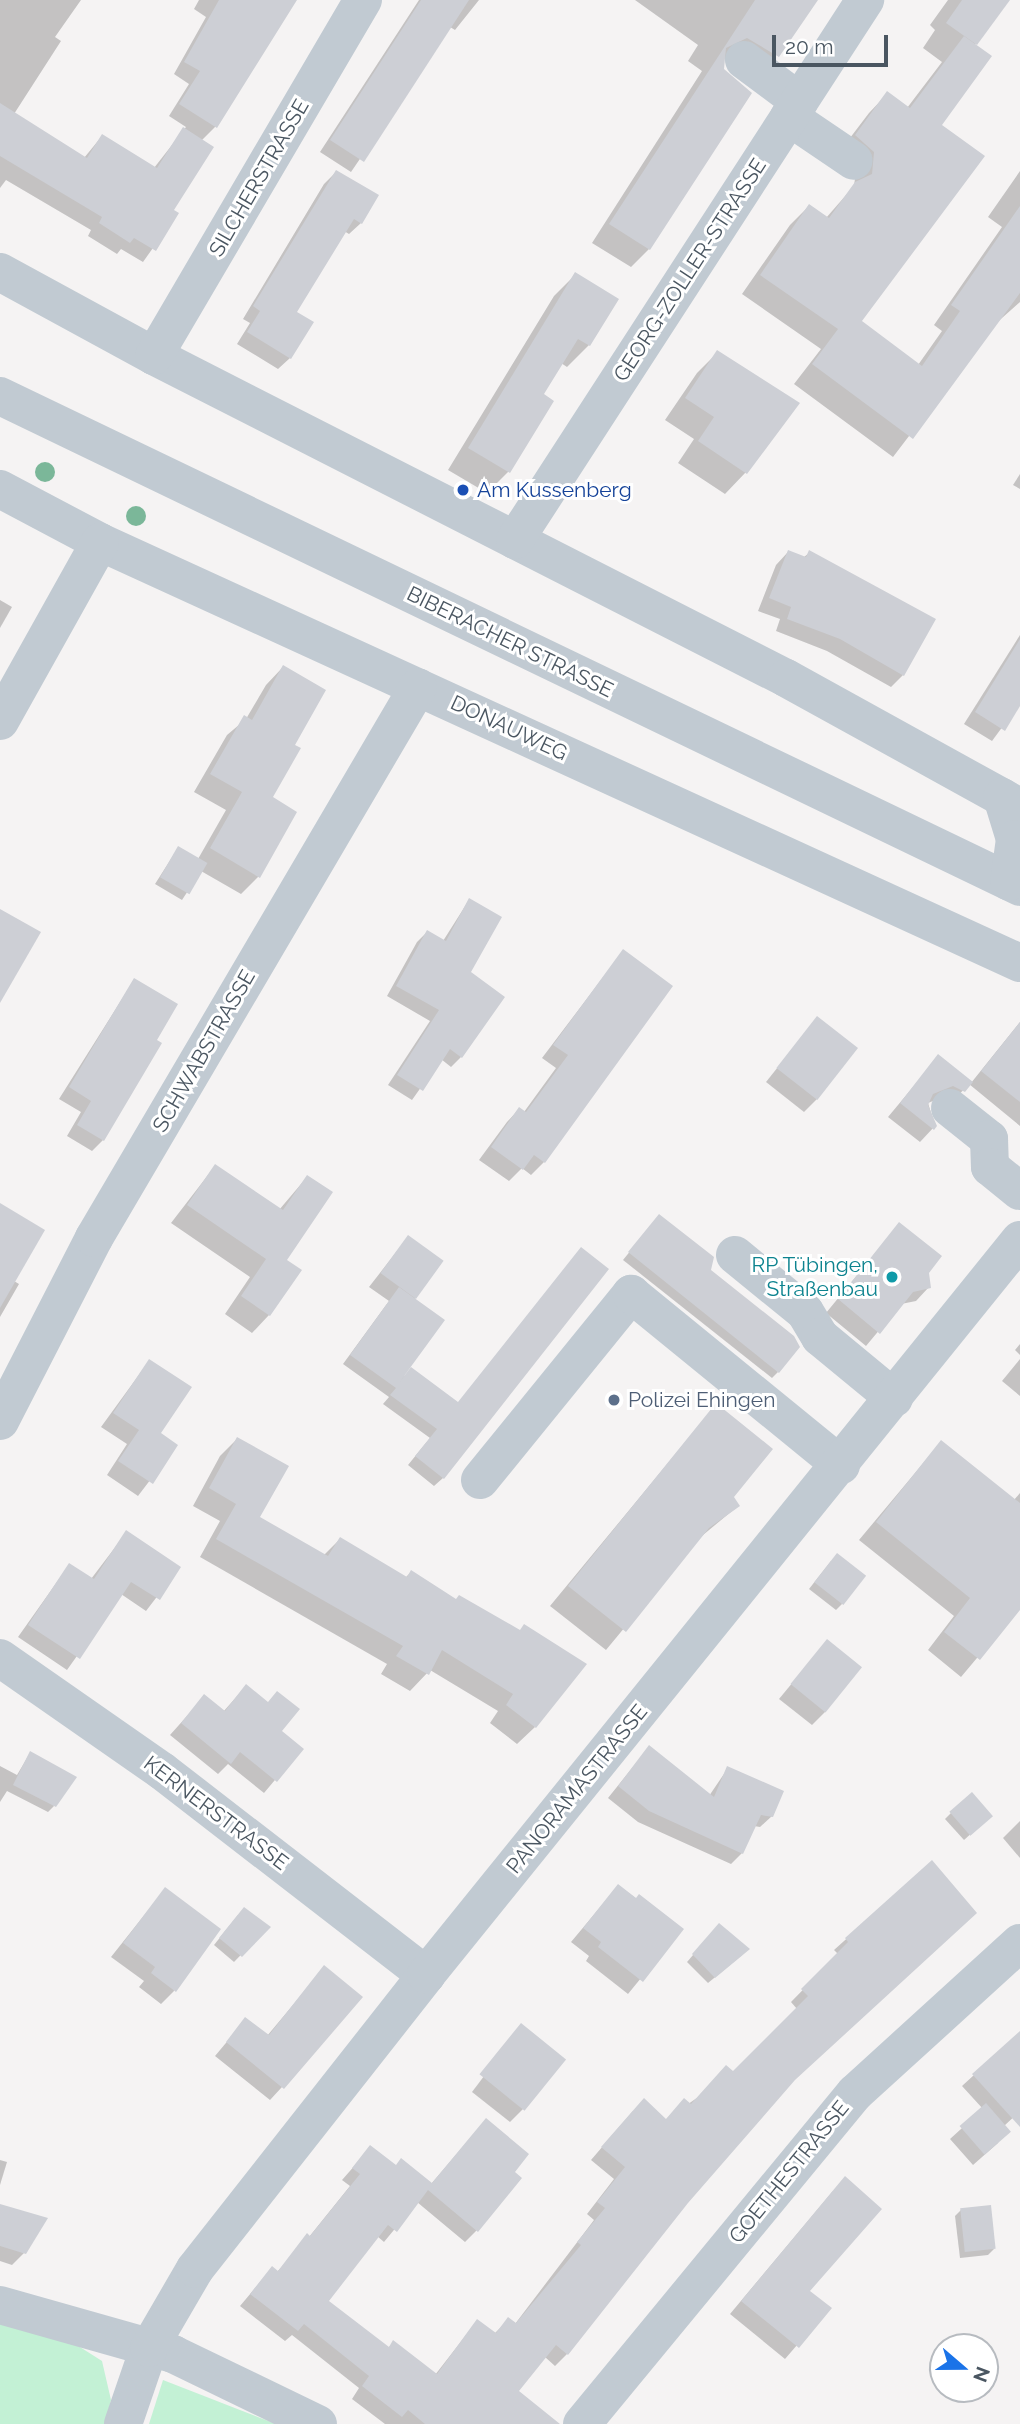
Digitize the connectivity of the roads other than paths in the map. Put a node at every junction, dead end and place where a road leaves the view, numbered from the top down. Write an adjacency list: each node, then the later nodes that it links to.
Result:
1 (363, 0): 7 (street, SILCHERSTRASSE)
2 (865, 0): 4 (street, GEORG-ZOLLER-STRASSE)
3 (744, 60): 4 (street)
4 (794, 109): 5 (street); 10 (street, GEORG-ZOLLER-STRASSE)
5 (854, 161)
6 (0, 272): 7 (street)
7 (154, 356): 10 (street)
8 (0, 396): 15 (street, BIBERACHER STRASSE)
9 (0, 489): 11 (street, DONAUWEG)
10 (515, 540): 14 (street)
11 (100, 542): 12 (street, DONAUWEG); 13 (street)
12 (418, 687): 16 (street, DONAUWEG); 22 (street, SCHWABSTRASSE)
13 (0, 721)
14 (1011, 802): 15 (street)
15 (1014, 885)
16 (1020, 963)
17 (950, 1108): 18 (street)
18 (1020, 1191)
19 (1020, 1240): 21 (street, PANORAMASTRASSE)
20 (735, 1255): 21 (street)
21 (894, 1398): 23 (street, PANORAMASTRASSE)
22 (0, 1421)
23 (841, 1465): 24 (street); 27 (street, PANORAMASTRASSE)
24 (480, 1480)
25 (0, 1658): 27 (street, KERNERSTRASSE)
26 (1020, 1943): 32 (street, GOETHESTRASSE)
27 (426, 1975): 29 (street, PANORAMASTRASSE)
28 (0, 2305): 29 (street)
29 (149, 2348): 30 (street, PANORAMASTRASSE); 31 (street)
30 (123, 2424)
31 (318, 2424)
32 (582, 2424)

